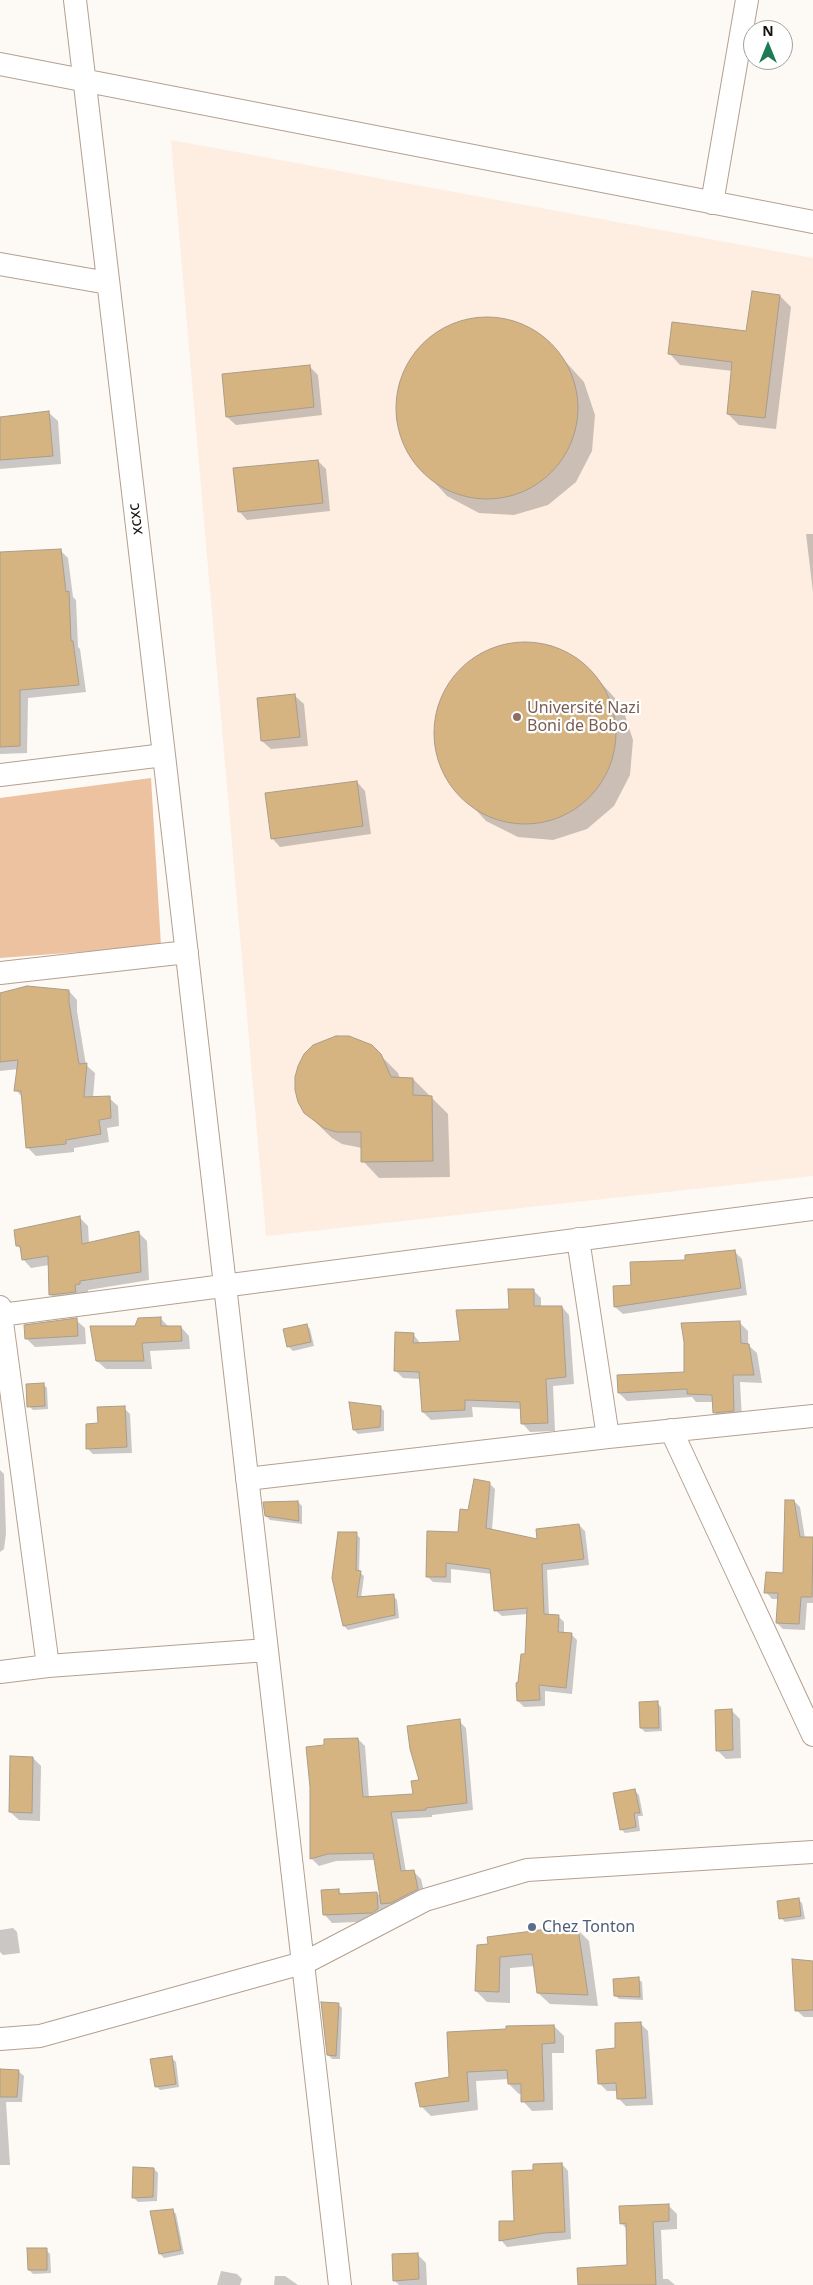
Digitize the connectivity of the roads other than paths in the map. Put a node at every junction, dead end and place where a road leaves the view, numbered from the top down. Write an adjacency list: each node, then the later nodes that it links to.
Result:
1 (75, 0): 4 (street, xcxc)
2 (747, 0): 5 (street)
3 (0, 64): 4 (street)
4 (84, 81): 5 (street); 8 (street, xcxc)
5 (712, 203): 6 (street)
6 (813, 222)
7 (0, 264): 8 (street)
8 (108, 284): 9 (street, xcxc)
9 (164, 755): 10 (street); 11 (street, xcxc)
10 (0, 775)
11 (187, 952): 12 (street); 15 (street, xcxc)
12 (0, 973)
13 (813, 1209): 14 (street)
14 (578, 1239): 15 (street); 19 (street)
15 (225, 1285): 16 (street); 20 (street, xcxc)
16 (0, 1312): 22 (street)
17 (813, 1416): 18 (street)
18 (672, 1430): 19 (street); 24 (street)
19 (608, 1437): 20 (street)
20 (248, 1479): 21 (street, xcxc)
21 (267, 1650): 22 (street); 26 (street, xcxc)
22 (48, 1666): 23 (street)
23 (0, 1672)
24 (813, 1735)
25 (813, 1852): 26 (street)
26 (303, 1963): 27 (street); 28 (street, xcxc)
27 (0, 2039)
28 (340, 2285)

